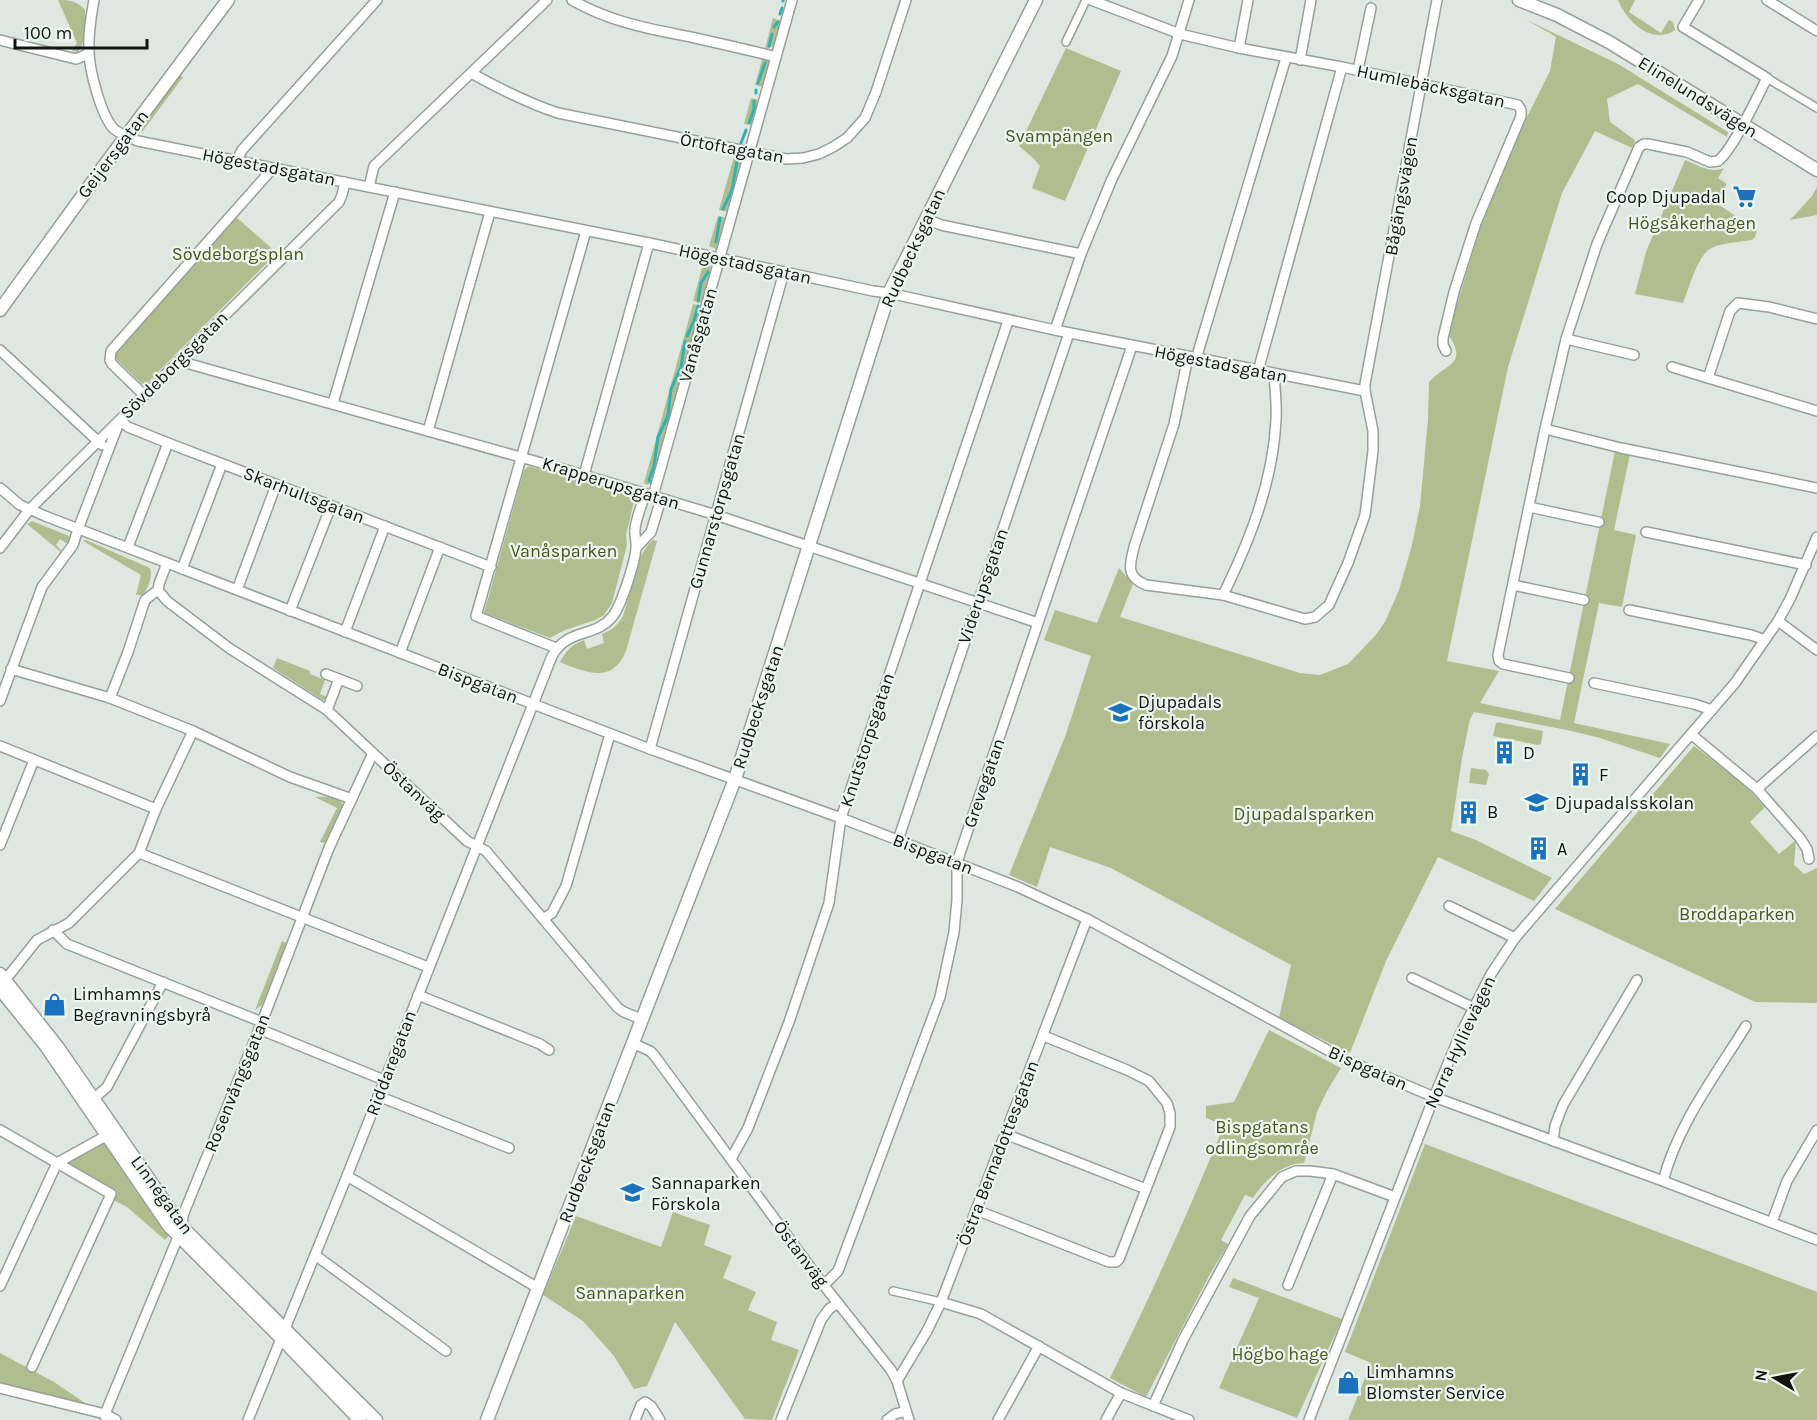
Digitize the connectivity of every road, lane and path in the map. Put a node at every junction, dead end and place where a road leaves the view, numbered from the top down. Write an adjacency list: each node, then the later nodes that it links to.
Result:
1 (94, 0): 25 (street)
2 (228, 0): 36 (street, Geijersgatan)
3 (377, 0): 38 (street)
4 (547, 0): 31 (street)
5 (572, 0): 26 (street)
6 (792, 0): 26 (street, Vanåsgatan)
7 (906, 0): 37 (street, Örtoftagatan)
8 (1036, 0): 45 (street, Rudbecksgatan)
9 (1086, 0): 23 (street)
10 (1091, 0): 18 (street, Humlebäcksgatan)
11 (1189, 0): 21 (street)
12 (1248, 0): 24 (street)
13 (1311, 0): 28 (street)
14 (1437, 0): 33 (street, Bågängsvägen)
15 (1519, 0): 35 (street, Elinelundsvägen)
16 (1699, 0): 32 (street)
17 (1767, 0): 20 (street)
18 (1114, 4): 21 (street, Humlebäcksgatan)
19 (1371, 8): 30 (street)
20 (1817, 31)
21 (1180, 34): 24 (street, Humlebäcksgatan); 48 (street)
22 (0, 40): 25 (street)
23 (1066, 42)
24 (1239, 48): 27 (street, Humlebäcksgatan)
25 (88, 54): 36 (street)
26 (776, 57): 37 (street, Vanåsgatan)
27 (1286, 57): 28 (street, Humlebäcksgatan); 62 (street)
28 (1300, 60): 29 (street, Humlebäcksgatan)
29 (1342, 67): 30 (street, Humlebäcksgatan); 65 (street)
30 (1358, 70): 33 (street, Humlebäcksgatan)
31 (471, 73): 37 (street, Örtoftagatan); 42 (street)
32 (1767, 78): 34 (street); 35 (street)
33 (1421, 85): 60 (street, Humlebäcksgatan); 68 (street, Bågängsvägen)
34 (1817, 108)
35 (1742, 124): 40 (street, Elinelundsvägen); 57 (street)
36 (127, 136): 38 (street, Högestadsgatan); 52 (street, Geijersgatan)
37 (749, 152): 49 (street, Vanåsgatan)
38 (237, 160): 39 (street, Högestadsgatan)
39 (273, 168): 41 (street, Högestadsgatan); 69 (street)
40 (1817, 170)
41 (345, 182): 42 (street, Högestadsgatan); 63 (street, Sövdeborgsgatan)
42 (369, 187): 43 (street, Högestadsgatan)
43 (394, 192): 44 (street, Högestadsgatan); 70 (street)
44 (490, 212): 46 (street, Högestadsgatan); 74 (street)
45 (926, 219): 48 (street); 51 (street, Rudbecksgatan)
46 (586, 231): 47 (street, Högestadsgatan); 78 (street)
47 (649, 243): 49 (street, Högestadsgatan); 80 (street)
48 (1081, 254): 55 (street)
49 (720, 259): 50 (street, Högestadsgatan); 84 (street, Vanåsgatan)
50 (784, 272): 51 (street, Högestadsgatan); 88 (street, Gunnarstorpsgatan)
51 (889, 293): 54 (street, Högestadsgatan); 94 (street, Rudbecksgatan)
52 (0, 310)
53 (1817, 319): 67 (street)
54 (1008, 321): 55 (street, Högestadsgatan); 103 (street, Knutstorpsgatan)
55 (1055, 330): 56 (street, Högestadsgatan)
56 (1069, 333): 58 (street, Högestadsgatan); 109 (street, Viderupsgatan)
57 (1566, 339): 61 (street); 73 (street)
58 (1132, 346): 62 (street, Högestadsgatan); 113 (street, Grevegatan)
59 (0, 350): 75 (street)
60 (1446, 351)
61 (1634, 355)
62 (1192, 358): 65 (street, Högestadsgatan); 107 (street)
63 (179, 361): 69 (street, Sövdeborgsgatan); 70 (street, Krapperupsgatan)
64 (1672, 367): 67 (street)
65 (1258, 371): 66 (street, Högestadsgatan)
66 (1274, 375): 68 (street, Högestadsgatan); 107 (street)
67 (1708, 378): 71 (street)
68 (1365, 391): 107 (street)
69 (144, 395): 72 (street, Sövdeborgsgatan)
70 (333, 403): 74 (street, Krapperupsgatan)
71 (1817, 411)
72 (120, 420): 75 (street, Sövdeborgsgatan); 76 (street, Skarhultsgatan); 77 (street)
73 (1545, 429): 83 (street); 86 (street)
74 (428, 431): 78 (street, Krapperupsgatan)
75 (98, 442): 77 (street); 87 (street, Sövdeborgsgatan)
76 (168, 443): 79 (street, Skarhultsgatan); 98 (street)
77 (108, 451): 91 (street)
78 (523, 456): 80 (street, Krapperupsgatan); 101 (street)
79 (222, 464): 81 (street, Skarhultsgatan); 102 (street)
80 (584, 475): 84 (street, Krapperupsgatan)
81 (276, 484): 85 (street, Skarhultsgatan); 106 (street)
82 (0, 488): 87 (street)
83 (1817, 488)
84 (653, 496): 88 (street, Krapperupsgatan); 96 (street); 96 (street)
85 (331, 506): 90 (street, Skarhultsgatan); 111 (street)
86 (1529, 507): 89 (street); 104 (street)
87 (29, 510): 91 (street, Bispgatan); 97 (street, Sövdeborgsgatan)
88 (716, 515): 94 (street, Krapperupsgatan); 135 (street, Gunnarstorpsgatan)
89 (1599, 522)
90 (385, 526): 95 (street, Skarhultsgatan); 114 (street)
91 (78, 529): 98 (street, Bispgatan); 119 (street)
92 (1646, 532): 100 (street)
93 (1817, 537): 100 (street, Norra Hyllievägen)
94 (809, 546): 103 (street, Krapperupsgatan); 138 (street, Rudbecksgatan)
95 (440, 547): 101 (street, Skarhultsgatan); 118 (street)
96 (637, 547): 116 (street)
97 (0, 548)
98 (128, 548): 99 (street, Bispgatan)
99 (166, 563): 102 (street, Bispgatan); 105 (street)
100 (1806, 565): 112 (street, Norra Hyllievägen)
101 (491, 567): 116 (street)
102 (182, 568): 106 (street, Bispgatan)
103 (919, 582): 109 (street, Krapperupsgatan); 142 (street, Knutstorpsgatan)
104 (1513, 585): 108 (street); 121 (street)
105 (158, 590): 125 (street); 128 (street, Östanväg)
106 (237, 590): 111 (street, Bispgatan)
107 (1223, 595)
108 (1584, 600)
109 (977, 602): 113 (street, Krapperupsgatan); 143 (street, Viderupsgatan)
110 (1629, 610): 115 (street)
111 (290, 611): 114 (street, Bispgatan)
112 (1778, 621): 115 (street, Norra Hyllievägen); 117 (street)
113 (1038, 622): 148 (street, Grevegatan)
114 (345, 632): 118 (street, Bispgatan)
115 (1765, 639): 129 (street, Norra Hyllievägen)
116 (556, 648): 127 (street)
117 (1817, 650)
118 (400, 653): 127 (street, Bispgatan)
119 (11, 669): 125 (street); 126 (street)
120 (326, 674): 122 (street)
121 (1569, 678)
122 (339, 680): 124 (street); 128 (street)
123 (1594, 684): 129 (street)
124 (357, 686)
125 (110, 698): 130 (street)
126 (0, 701)
127 (532, 704): 131 (street, Bispgatan); 145 (street, Riddaregatan)
128 (327, 710): 136 (street, Östanväg)
129 (1712, 710): 132 (street, Norra Hyllievägen)
130 (193, 730): 140 (street); 141 (street)
131 (610, 734): 135 (street, Bispgatan); 151 (street)
132 (1692, 735): 139 (street); 154 (street, Norra Hyllievägen)
133 (1817, 736): 139 (street)
134 (0, 746): 137 (street)
135 (650, 749): 138 (street, Bispgatan)
136 (374, 753): 140 (street, Rosenvångsgatan); 145 (street, Östanväg)
137 (34, 760): 141 (street); 144 (street)
138 (735, 779): 142 (street, Bispgatan); 162 (street, Rudbecksgatan)
139 (1757, 789): 147 (street)
140 (352, 799): 150 (street, Rosenvångsgatan)
141 (156, 809): 146 (street)
142 (841, 818): 143 (street, Bispgatan); 178 (street, Knutstorpsgatan)
143 (898, 840): 148 (street, Bispgatan)
144 (0, 845)
145 (477, 846): 151 (street, Östanväg); 155 (street, Riddaregatan)
146 (139, 853): 150 (street); 153 (street)
147 (1809, 860)
148 (957, 862): 152 (street, Bispgatan); 190 (street, Grevegatan)
149 (1449, 906): 154 (street)
150 (303, 917): 155 (street); 163 (street, Rosenvångsgatan)
151 (543, 919): 162 (street, Östanväg)
152 (1087, 919): 165 (street, Östra Bernadottesgatan); 170 (street, Bispgatan)
153 (53, 930): 158 (street); 159 (street)
154 (1515, 938): 161 (street, Norra Hyllievägen)
155 (429, 968): 160 (street, Riddaregatan)
156 (1412, 978): 161 (street)
157 (1637, 980): 176 (street)
158 (1, 981): 171 (street, Linnégatan)
159 (163, 982): 163 (street); 171 (street)
160 (418, 994): 167 (street); 168 (street, Riddaregatan)
161 (1472, 1007): 170 (street, Norra Hyllievägen)
162 (642, 1019): 166 (street, Rudbecksgatan)
163 (260, 1025): 168 (street); 187 (street, Rosenvångsgatan)
164 (1746, 1026): 182 (street)
165 (1044, 1036): 175 (street, Östra Bernadottesgatan); 183 (street)
166 (632, 1043): 178 (street, Östanväg); 193 (street, Rudbecksgatan)
167 (549, 1050)
168 (384, 1080): 169 (street, Riddaregatan)
169 (378, 1096): 177 (street); 181 (street, Riddaregatan)
170 (1434, 1097): 176 (street, Bispgatan); 184 (street, Norra Hyllievägen)
171 (90, 1102): 173 (street, Linnégatan)
172 (1817, 1130): 186 (street)
173 (111, 1133): 179 (street); 187 (street, Linnégatan)
174 (1, 1134): 179 (street)
175 (1005, 1134): 183 (street); 185 (street, Östra Bernadottesgatan)
176 (1552, 1141): 182 (street, Bispgatan)
177 (509, 1148)
178 (731, 1160): 190 (street, Östanväg)
179 (57, 1163): 192 (street); 200 (street)
180 (1332, 1174): 184 (street); 191 (street); 204 (street)
181 (347, 1176): 189 (street, Riddaregatan); 193 (street)
182 (1663, 1181): 186 (street, Bispgatan)
183 (1146, 1189): 185 (street)
184 (1395, 1197): 219 (street, Norra Hyllievägen)
185 (976, 1210): 195 (street, Östra Bernadottesgatan)
186 (1772, 1222): 188 (street, Bispgatan)
187 (180, 1232): 197 (street, Linnégatan); 206 (street, Rosenvångsgatan)
188 (1817, 1240)
189 (315, 1255): 197 (street, Riddaregatan); 199 (street)
190 (822, 1283): 196 (street, Östanväg)
191 (1288, 1285)
192 (0, 1286)
193 (538, 1288): 211 (street, Rudbecksgatan)
194 (892, 1291): 195 (street)
195 (941, 1302): 198 (street); 201 (street, Östra Bernadottesgatan)
196 (838, 1303): 201 (street, Östanväg); 214 (street)
197 (283, 1333): 208 (street, Riddaregatan); 209 (street, Linnégatan); 210 (street, Linnégatan)
198 (1039, 1347): 203 (street); 216 (street)
199 (446, 1351)
200 (32, 1367)
201 (897, 1381): 205 (street, Östanväg)
202 (0, 1388): 206 (street)
203 (1121, 1393): 204 (street); 217 (street)
204 (1153, 1406): 218 (street)
205 (907, 1416): 215 (street)
206 (106, 1417): 207 (street)
207 (116, 1420)
208 (248, 1420)
209 (360, 1420)
210 (376, 1420)
211 (487, 1420)
212 (635, 1420): 213 (street)
213 (660, 1420)
214 (781, 1420)
215 (887, 1420)
216 (998, 1420)
217 (1106, 1420)
218 (1189, 1420)
219 (1309, 1420)

